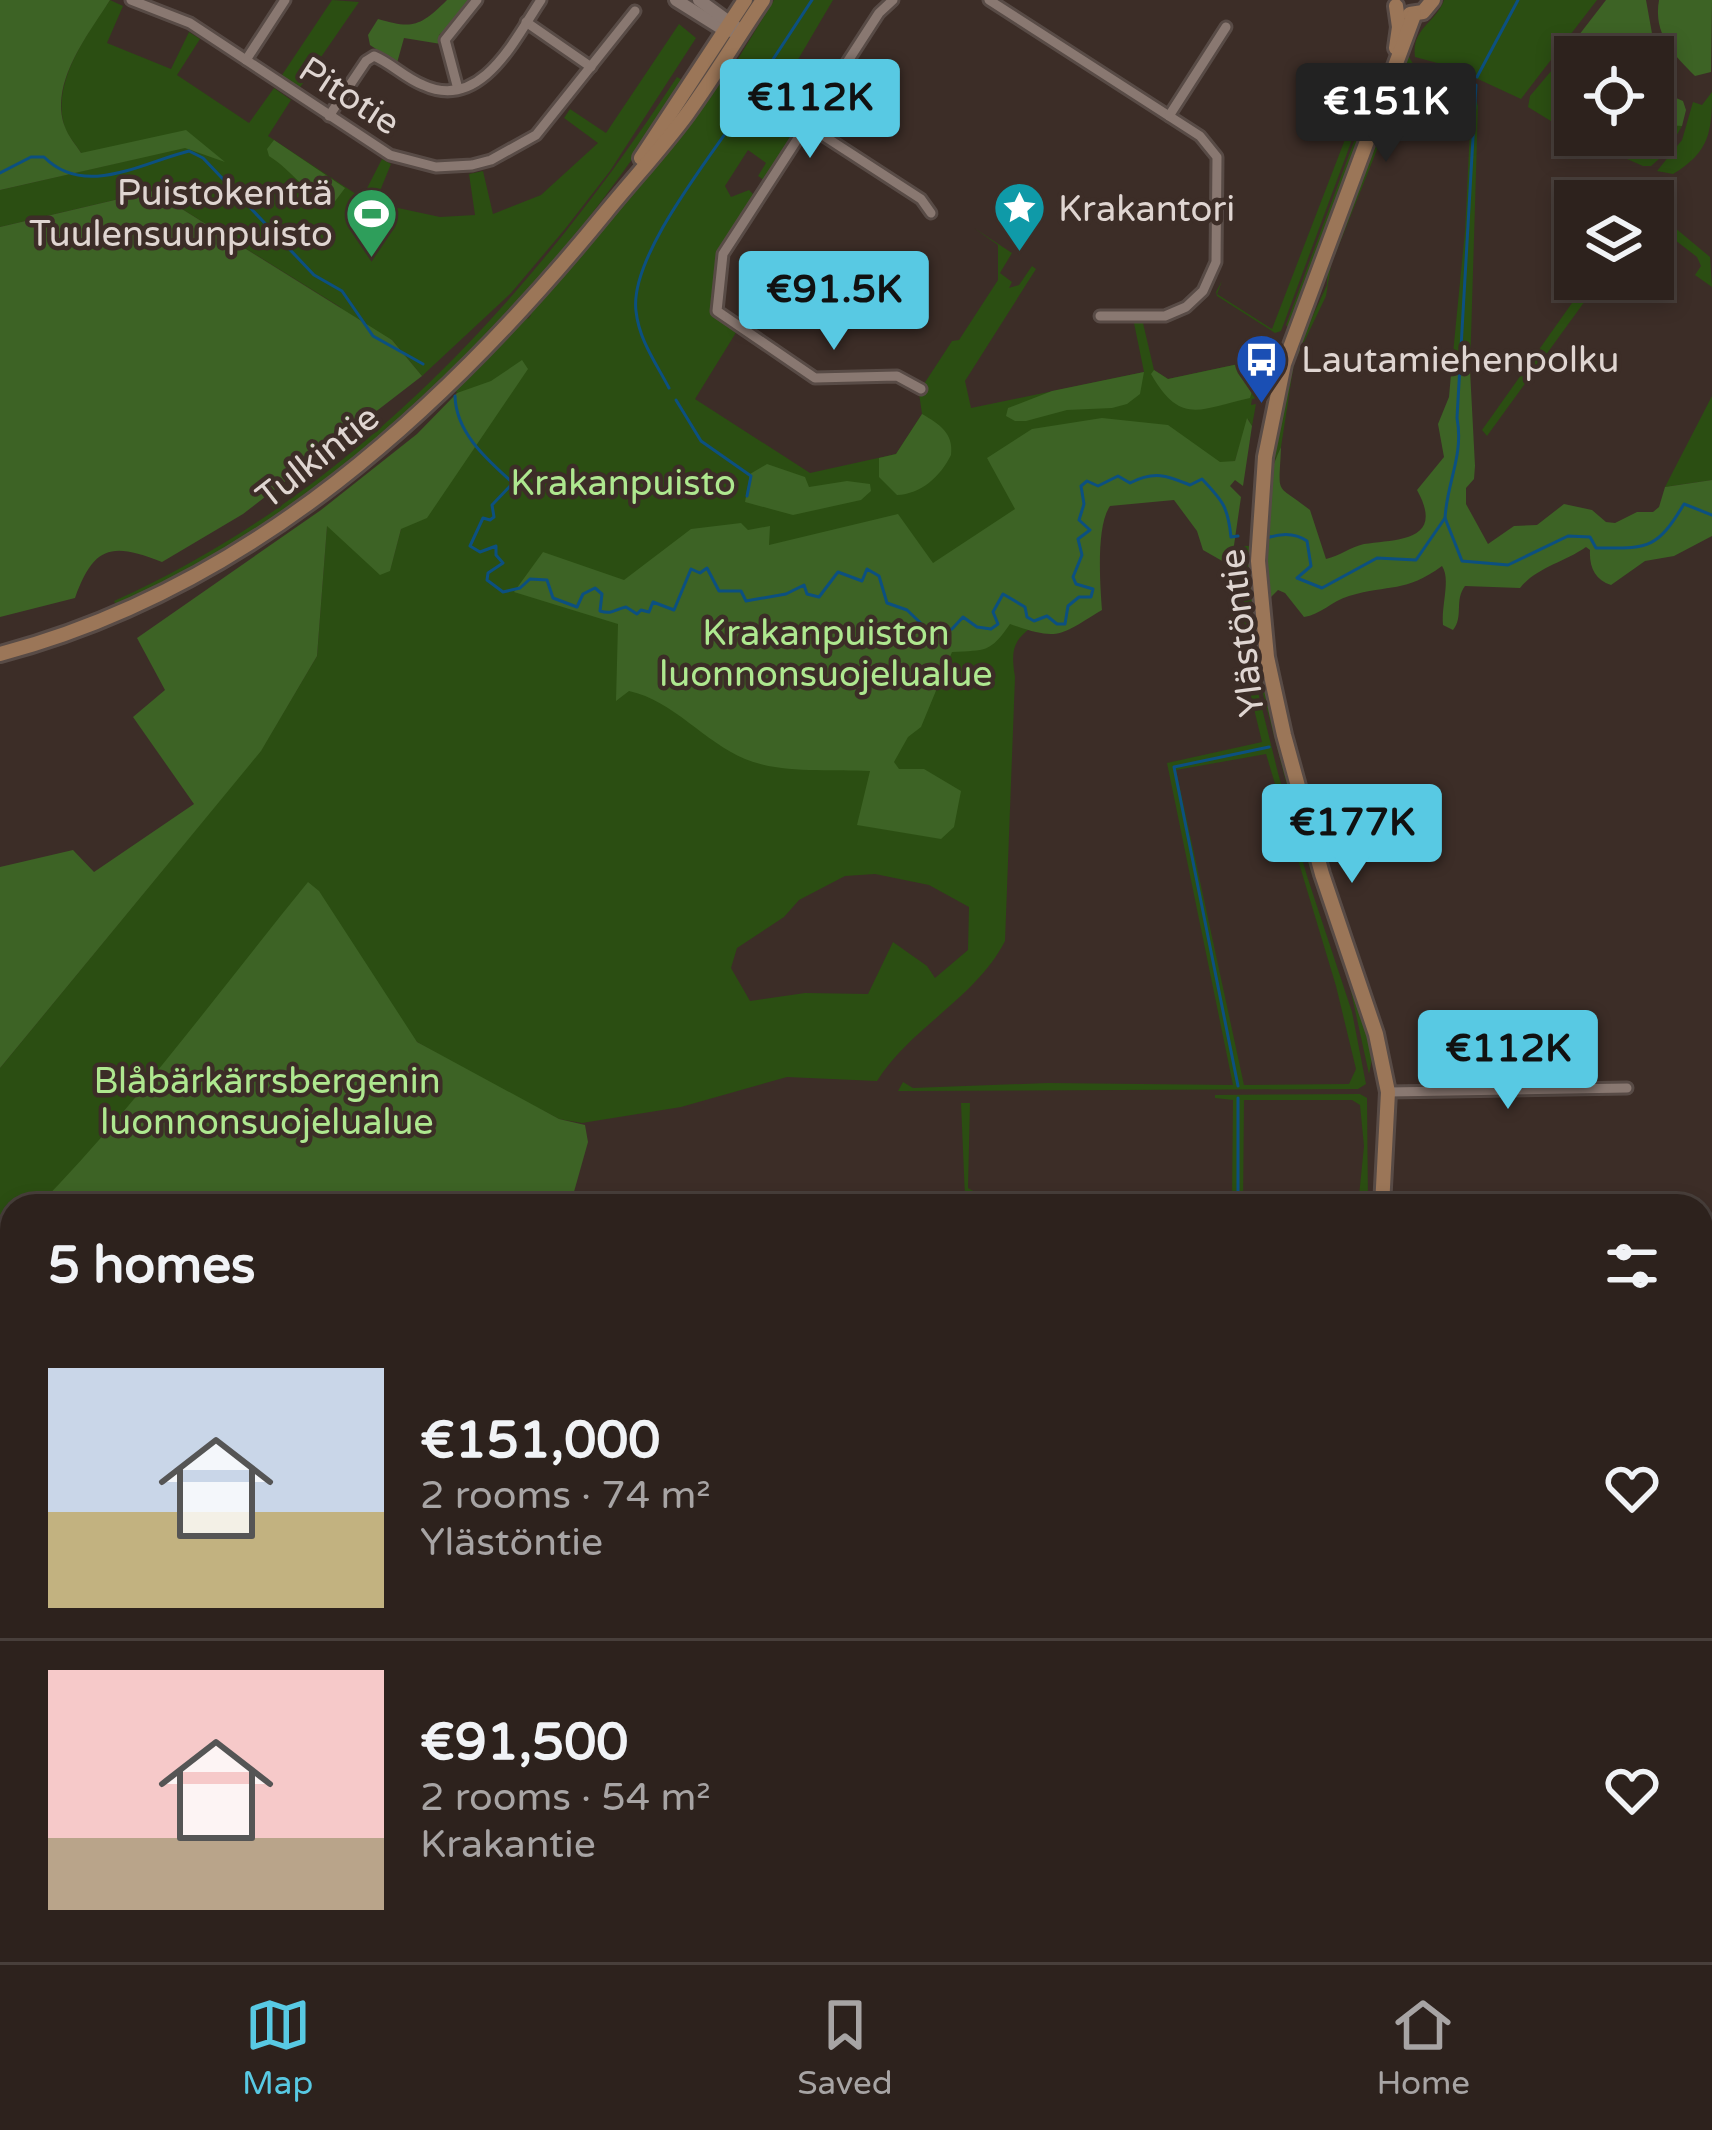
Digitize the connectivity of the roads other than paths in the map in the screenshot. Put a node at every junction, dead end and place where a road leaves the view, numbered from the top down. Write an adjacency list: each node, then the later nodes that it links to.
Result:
1 (131, 0): 19 (street, Pitotie)
2 (285, 0): 19 (street)
3 (477, 0): 21 (street)
4 (541, 0): 15 (street)
5 (676, 0): 17 (street)
6 (699, 0): 17 (street)
7 (745, 0): 17 (main road)
8 (763, 0): 17 (main road)
9 (892, 0): 24 (street)
10 (988, 0): 23 (street)
11 (1433, 0): 14 (main road)
12 (1395, 3): 14 (main road); 18 (main road, Ylästöntie)
13 (635, 10): 20 (street, Pitotie)
14 (1414, 15): 18 (main road, Ylästöntie)
15 (526, 22): 20 (street); 21 (street)
16 (1226, 27): 23 (street)
17 (732, 28): 28 (main road, Tulkintie)
18 (1396, 59): 30 (main road, Ylästöntie)
19 (246, 60): 22 (street, Pitotie)
20 (591, 67): 22 (street, Pitotie)
21 (458, 88): 22 (street)
22 (329, 116)
23 (1169, 116): 26 (street)
24 (807, 124): 25 (street); 27 (street)
25 (932, 213)
26 (1100, 316)
27 (921, 389)
28 (0, 654)
29 (1627, 1088): 30 (street)
30 (1388, 1092): 31 (main road, Ylästöntie)
31 (1383, 1194)

